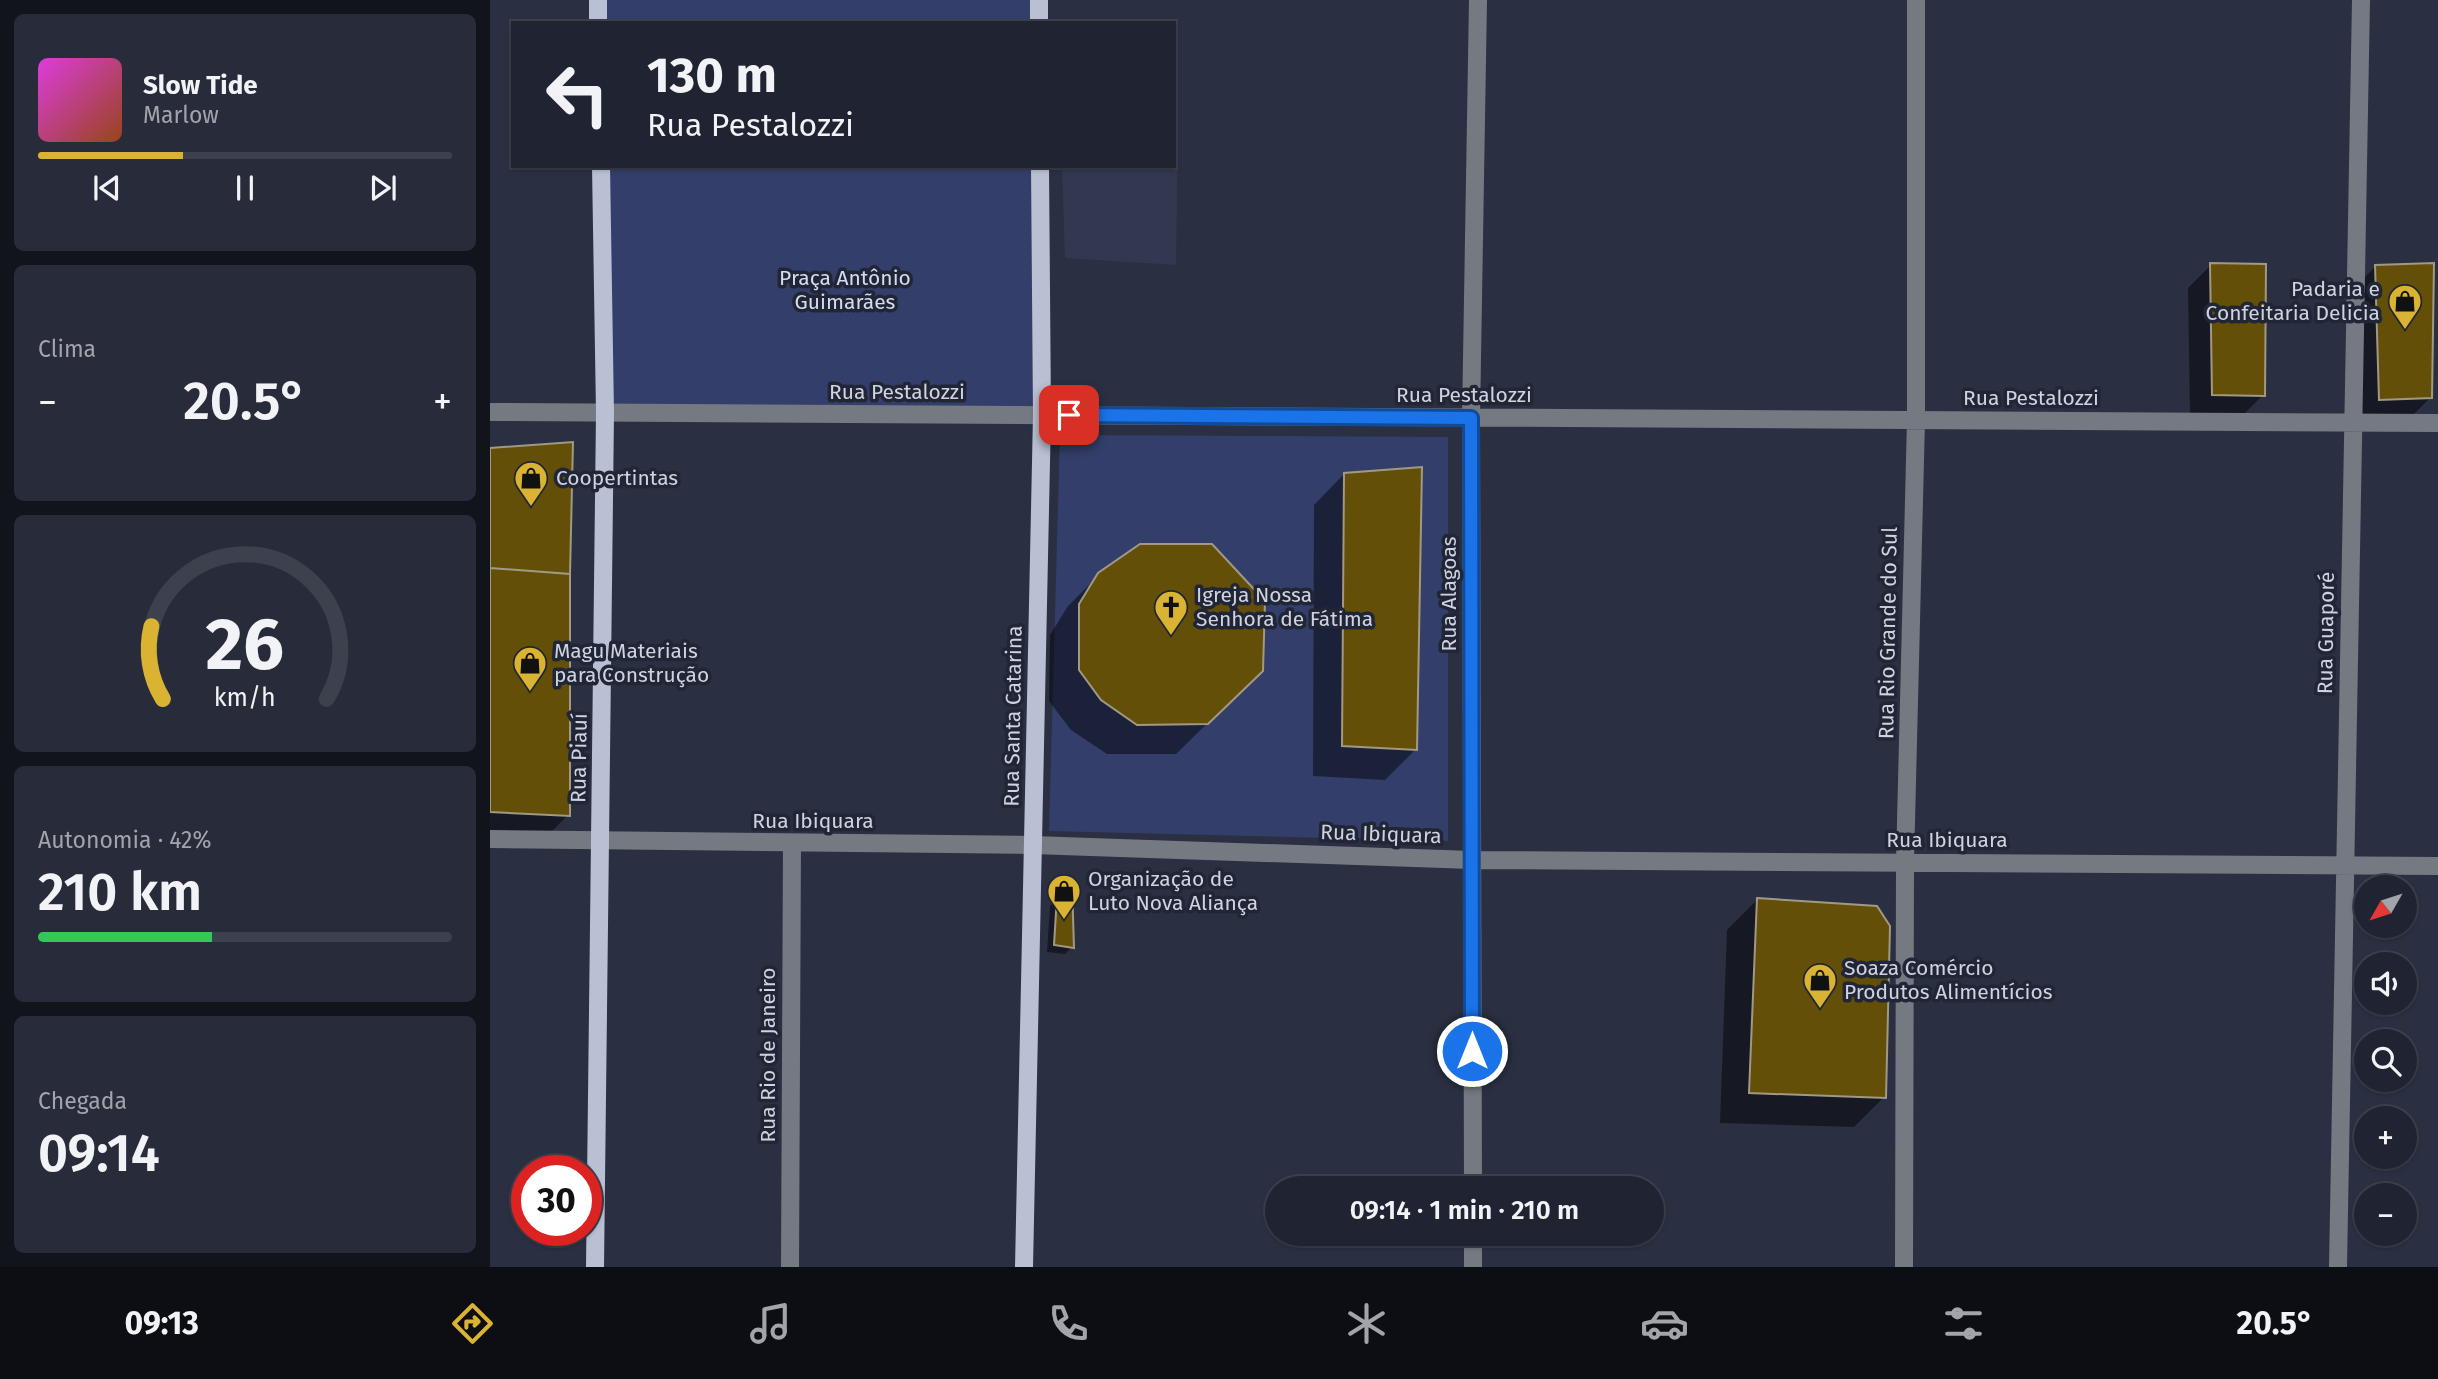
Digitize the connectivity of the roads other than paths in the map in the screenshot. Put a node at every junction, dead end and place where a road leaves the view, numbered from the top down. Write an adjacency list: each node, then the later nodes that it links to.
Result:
1 (598, 0): 6 (main road)
2 (1039, 0): 7 (main road)
3 (1478, 0): 13 (street, Rua Alagoas)
4 (1916, 0): 14 (street, Rua Rio Grande do Sul)
5 (2361, 0): 15 (street, Rua Guaporé)
6 (598, 21)
7 (1039, 21)
8 (601, 168): 11 (main road, Rua Piauí)
9 (1040, 168): 12 (main road, Rua Santa Catarina)
10 (490, 412): 11 (street, Rua Pestalozzi)
11 (605, 413): 12 (street, Rua Pestalozzi); 18 (main road, Rua Piauí)
12 (1042, 415): 13 (street, Rua Pestalozzi); 20 (main road, Rua Santa Catarina)
13 (1471, 418): 14 (street, Rua Pestalozzi); 21 (street, Rua Alagoas)
14 (1916, 421): 15 (street, Rua Pestalozzi); 22 (street, Rua Rio Grande do Sul)
15 (2351, 423): 16 (street, Rua Pestalozzi); 23 (street, Rua Guaporé)
16 (2438, 424)
17 (490, 839): 18 (street, Rua Ibiquara)
18 (600, 841): 19 (street, Rua Ibiquara); 27 (main road, Rua Piauí)
19 (792, 843): 20 (street, Rua Ibiquara); 28 (street, Rua Rio de Janeiro)
20 (1033, 845): 21 (street, Rua Ibiquara); 29 (main road, Rua Santa Catarina)
21 (1472, 860): 22 (street, Rua Ibiquara); 25 (street, Rua Alagoas)
22 (1905, 862): 23 (street, Rua Ibiquara); 31 (street, Rua Rio Grande do Sul)
23 (2345, 865): 24 (street, Rua Ibiquara); 32 (street, Rua Guaporé)
24 (2438, 866)
25 (1473, 1176)
26 (1473, 1246): 30 (street)
27 (595, 1267)
28 (790, 1267)
29 (1024, 1267)
30 (1473, 1267)
31 (1904, 1267)
32 (2338, 1267)

